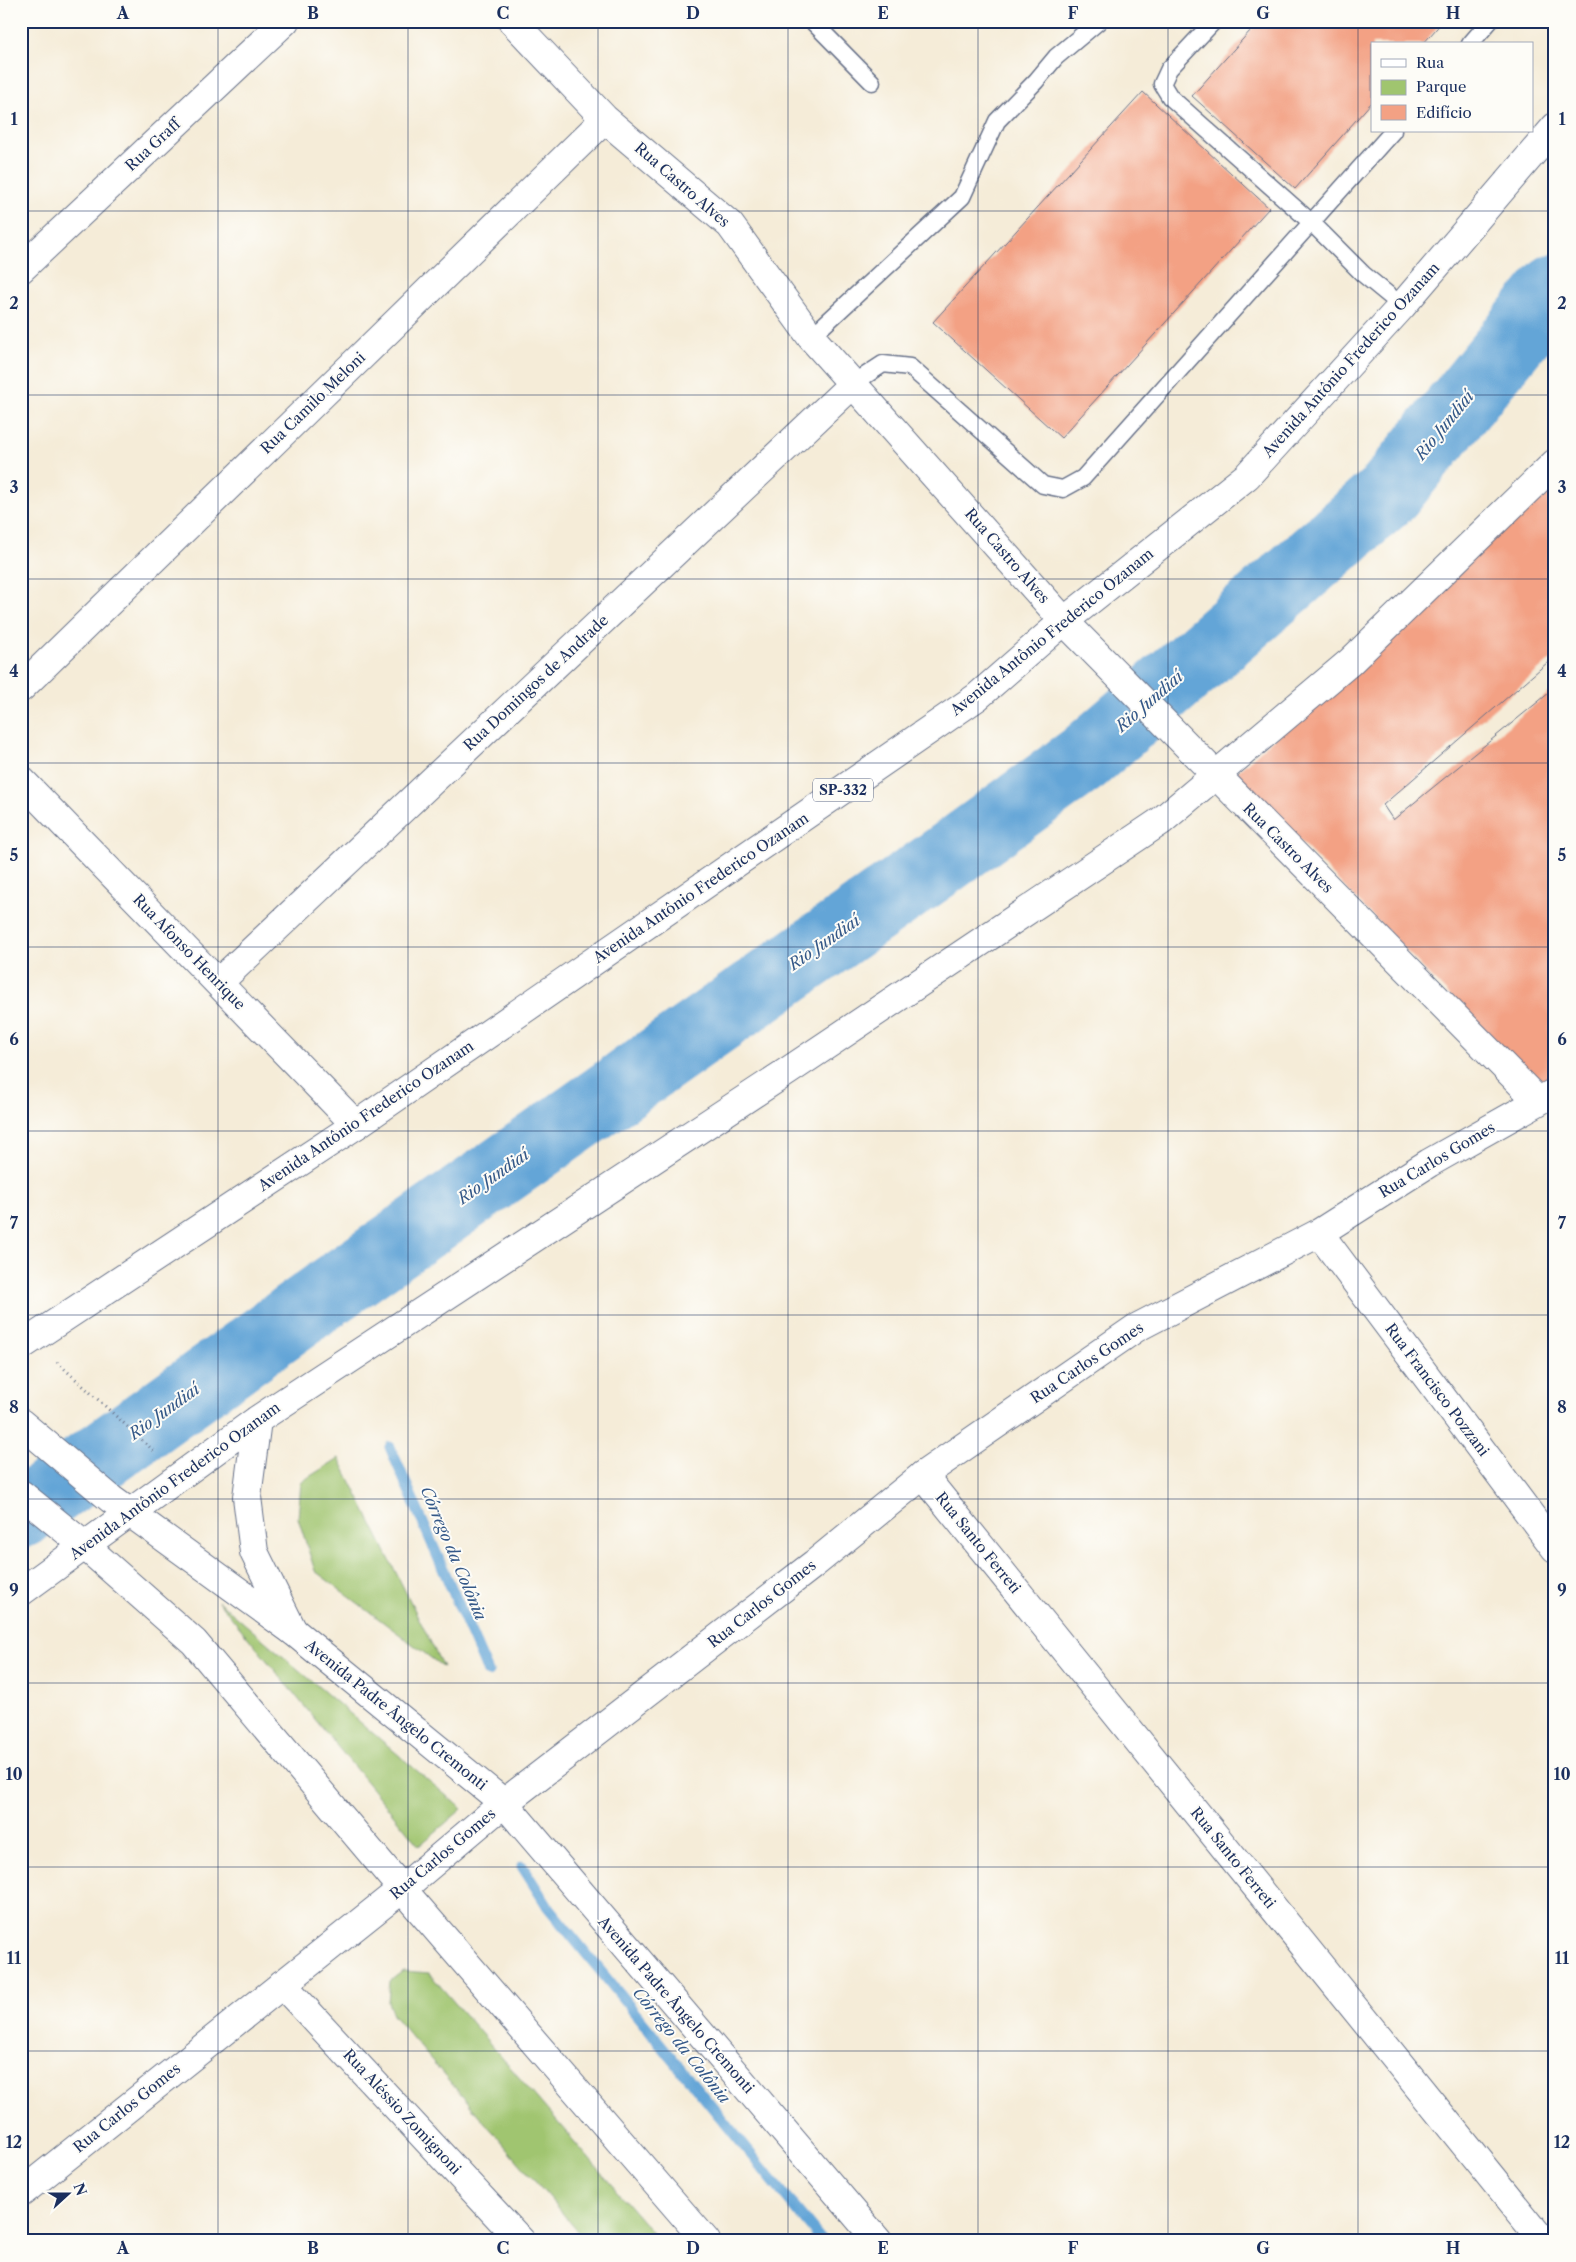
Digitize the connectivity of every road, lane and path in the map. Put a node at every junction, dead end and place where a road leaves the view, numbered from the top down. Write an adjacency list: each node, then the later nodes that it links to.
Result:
1 (285, 21): 13 (main road, Rua Graff)
2 (512, 21): 9 (main road, Rua Castro Alves)
3 (812, 21): 8 (lane)
4 (1099, 21): 15 (lane)
5 (1214, 21): 12 (lane)
6 (1490, 21): 7 (lane)
7 (1472, 42)
8 (872, 82)
9 (605, 119): 15 (main road, Rua Castro Alves); 19 (main road, Rua Camilo Meloni)
10 (1555, 127): 14 (main road, Avenida Antônio Frederico Ozanam / SP-332)
11 (1392, 132): 12 (lane)
12 (1312, 224): 14 (lane); 16 (lane)
13 (21, 269)
14 (1402, 306): 18 (main road, Avenida Antônio Frederico Ozanam / SP-332)
15 (811, 337): 16 (main road, Rua Castro Alves)
16 (854, 383): 18 (main road, Rua Castro Alves); 22 (main road, Rua Domingos de Andrade)
17 (1555, 463): 20 (main road, Avenida Antônio Frederico Ozanam)
18 (1064, 621): 20 (main road, Rua Castro Alves); 24 (main road, Avenida Antônio Frederico Ozanam / SP-332)
19 (21, 688)
20 (1216, 775): 23 (main road, Rua Castro Alves); 28 (main road, Avenida Antônio Frederico Ozanam)
21 (21, 780): 22 (main road, Rua Afonso Henrique)
22 (219, 982): 24 (main road, Rua Afonso Henrique)
23 (1546, 1096): 25 (main road, Rua Carlos Gomes)
24 (356, 1125): 26 (main road, Avenida Antônio Frederico Ozanam / SP-332)
25 (1319, 1233): 31 (main road, Rua Carlos Gomes); 35 (main road, Rua Francisco Pozzani)
26 (21, 1346)
27 (54, 1359): 30 (path)
28 (257, 1420): 33 (main road, Avenida Antônio Frederico Ozanam); 37 (main road)
29 (21, 1423): 33 (main road, Avenida Padre Ângelo Cremonti)
30 (158, 1455)
31 (923, 1475): 38 (main road, Rua Carlos Gomes); 45 (main road, Rua Santo Ferreti)
32 (21, 1494): 34 (main road)
33 (120, 1506): 34 (main road, Avenida Antônio Frederico Ozanam); 37 (main road, Avenida Padre Ângelo Cremonti)
34 (74, 1537): 36 (main road, Avenida Antônio Frederico Ozanam); 39 (main road)
35 (1555, 1548)
36 (21, 1592)
37 (292, 1631): 38 (main road, Avenida Padre Ângelo Cremonti)
38 (504, 1803): 39 (main road, Rua Carlos Gomes); 44 (main road, Avenida Padre Ângelo Cremonti)
39 (402, 1888): 40 (main road, Rua Carlos Gomes); 43 (main road)
40 (282, 1984): 41 (main road, Rua Carlos Gomes); 42 (main road, Rua Aléssio Zomignoni)
41 (21, 2193)
42 (521, 2241)
43 (706, 2241)
44 (878, 2241)
45 (1544, 2241)

